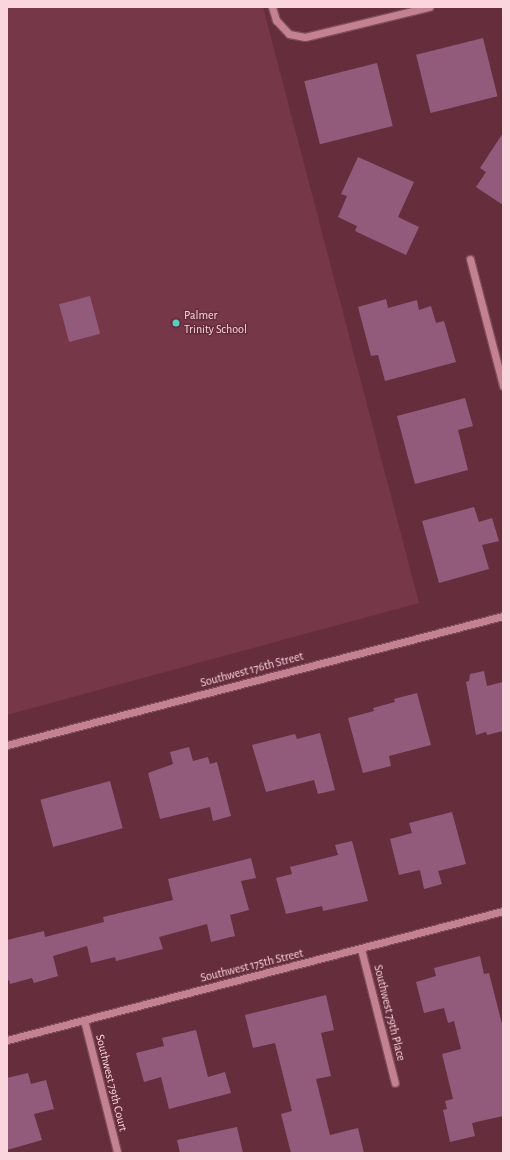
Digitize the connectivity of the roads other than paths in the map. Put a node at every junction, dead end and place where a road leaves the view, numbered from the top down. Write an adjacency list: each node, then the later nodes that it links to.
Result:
1 (272, 7): 2 (street)
2 (428, 7)
3 (470, 259): 4 (street)
4 (503, 386)
5 (503, 616): 6 (street, Southwest 176th Street)
6 (7, 745)
7 (503, 911): 8 (street, Southwest 175th Street)
8 (361, 949): 9 (street, Southwest 175th Street); 11 (street, Southwest 79th Place)
9 (84, 1020): 10 (street, Southwest 175th Street); 12 (street, Southwest 79th Court)
10 (7, 1040)
11 (395, 1083)
12 (117, 1151)

